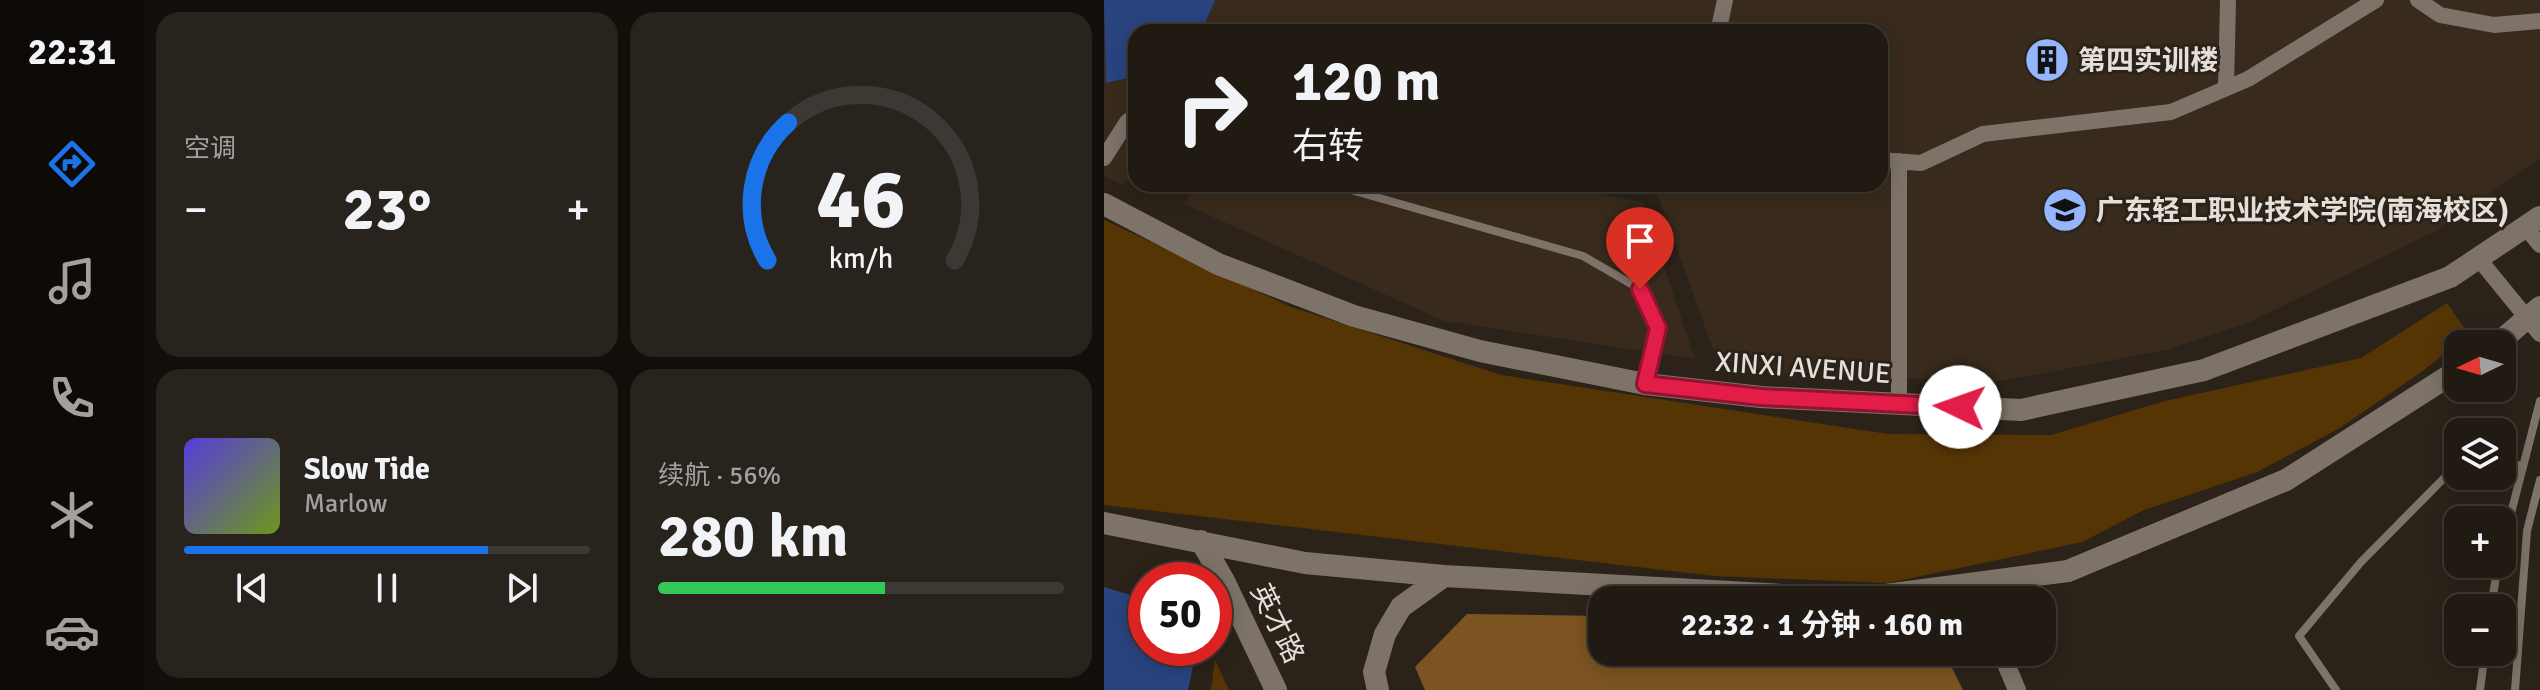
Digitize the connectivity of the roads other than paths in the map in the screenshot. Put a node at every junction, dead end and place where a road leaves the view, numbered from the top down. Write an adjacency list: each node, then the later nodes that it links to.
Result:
1 (1725, 0): 6 (street)
2 (2228, 0): 7 (street)
3 (2376, 0): 7 (street)
4 (2418, 0): 5 (street)
5 (2540, 21)
6 (1720, 24)
7 (2226, 88): 11 (street)
8 (1128, 121): 9 (street)
9 (1104, 158)
10 (1888, 160): 11 (street)
11 (1899, 161): 22 (street)
12 (1358, 192): 20 (lane)
13 (1104, 204): 20 (main road, XINXI AVENUE)
14 (2533, 222): 15 (street); 16 (main road, XINXI AVENUE)
15 (2540, 245)
16 (2478, 258): 17 (street); 22 (main road, XINXI AVENUE)
17 (2536, 320): 18 (main road)
18 (2516, 332)
19 (2444, 379): 32 (main road)
20 (1645, 384): 22 (main road, XINXI AVENUE)
21 (2540, 401): 24 (lane)
22 (1899, 404)
23 (2516, 465): 24 (lane)
24 (2523, 466): 27 (lane)
25 (2444, 478): 38 (lane)
26 (2540, 480): 40 (lane)
27 (2513, 506)
28 (1104, 523): 29 (main road)
29 (1201, 541): 30 (main road); 35 (main road, 英才路)
30 (1444, 576): 31 (main road); 36 (main road)
31 (1623, 586)
32 (2009, 586)
33 (2007, 666): 37 (street)
34 (2483, 666): 39 (lane)
35 (1276, 690)
36 (1378, 690)
37 (2017, 690)
38 (2336, 690)
39 (2480, 690)
40 (2515, 690)

